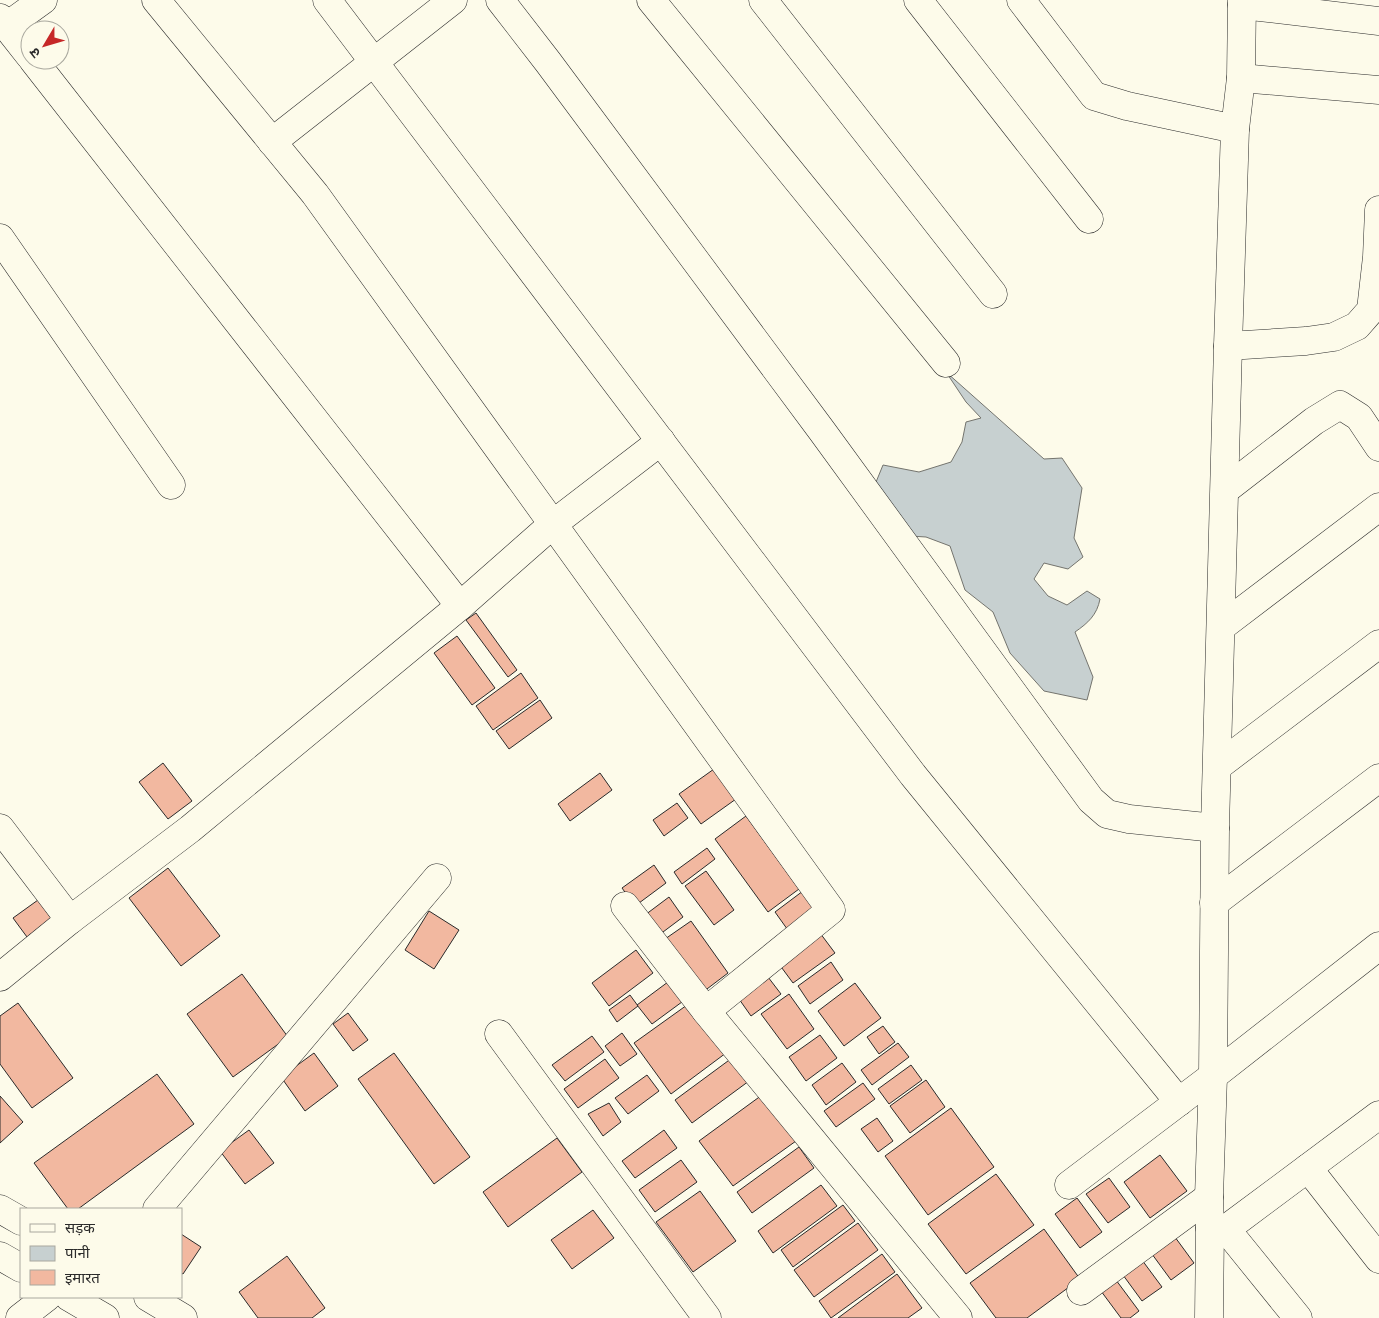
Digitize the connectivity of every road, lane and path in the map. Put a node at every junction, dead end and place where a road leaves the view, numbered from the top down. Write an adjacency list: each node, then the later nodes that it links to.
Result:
1 (43, 0): 12 (street)
2 (156, 0): 19 (street)
3 (327, 0): 14 (street)
4 (453, 0): 14 (street)
5 (500, 0): 39 (street)
6 (651, 0): 26 (street)
7 (763, 0): 24 (street)
8 (918, 0): 21 (street)
9 (1021, 0): 18 (street)
10 (1242, 3): 11 (street); 16 (street)
11 (1379, 21)
12 (3, 22): 13 (street)
13 (20, 43)
14 (374, 63): 19 (street); 27 (street)
15 (41, 70): 33 (street)
16 (1241, 78): 17 (street); 18 (street)
17 (1379, 90)
18 (1235, 129): 25 (street)
19 (272, 142): 32 (street)
20 (1379, 210): 23 (street)
21 (1089, 219)
22 (0, 238): 29 (street)
23 (1378, 258): 25 (street)
24 (993, 294)
25 (1228, 346): 30 (street)
26 (946, 363)
27 (661, 441): 32 (street); 49 (street)
28 (1379, 447): 30 (street)
29 (172, 485)
30 (1225, 490): 34 (street)
31 (1379, 507): 34 (street)
32 (553, 524): 33 (street); 46 (street)
33 (460, 606): 43 (street)
34 (1221, 627): 36 (street)
35 (1379, 644): 36 (street)
36 (1218, 766): 39 (street)
37 (1379, 778): 41 (street)
38 (0, 828): 43 (street)
39 (1215, 828): 41 (street)
40 (436, 878): 55 (street)
41 (1214, 903): 48 (street)
42 (625, 906): 46 (street)
43 (70, 920): 45 (street)
44 (1379, 946): 48 (street)
45 (0, 977)
46 (706, 1011): 69 (street)
47 (499, 1034): 68 (street)
48 (1213, 1076): 49 (street); 53 (street)
49 (1179, 1102): 52 (street)
50 (1379, 1115): 51 (street)
51 (1308, 1168): 57 (street); 59 (street)
52 (1069, 1184)
53 (1209, 1197): 57 (street); 61 (street)
54 (0, 1208): 56 (street)
55 (158, 1208)
56 (20, 1220)
57 (1218, 1229): 70 (street); 71 (street)
58 (0, 1256): 60 (street)
59 (1379, 1259)
60 (20, 1267)
61 (1082, 1291)
62 (46, 1298): 65 (street)
63 (72, 1298): 66 (street)
64 (150, 1298): 67 (street)
65 (20, 1318)
66 (105, 1318)
67 (183, 1318)
68 (707, 1318)
69 (958, 1318)
70 (1209, 1318)
71 (1298, 1318)

